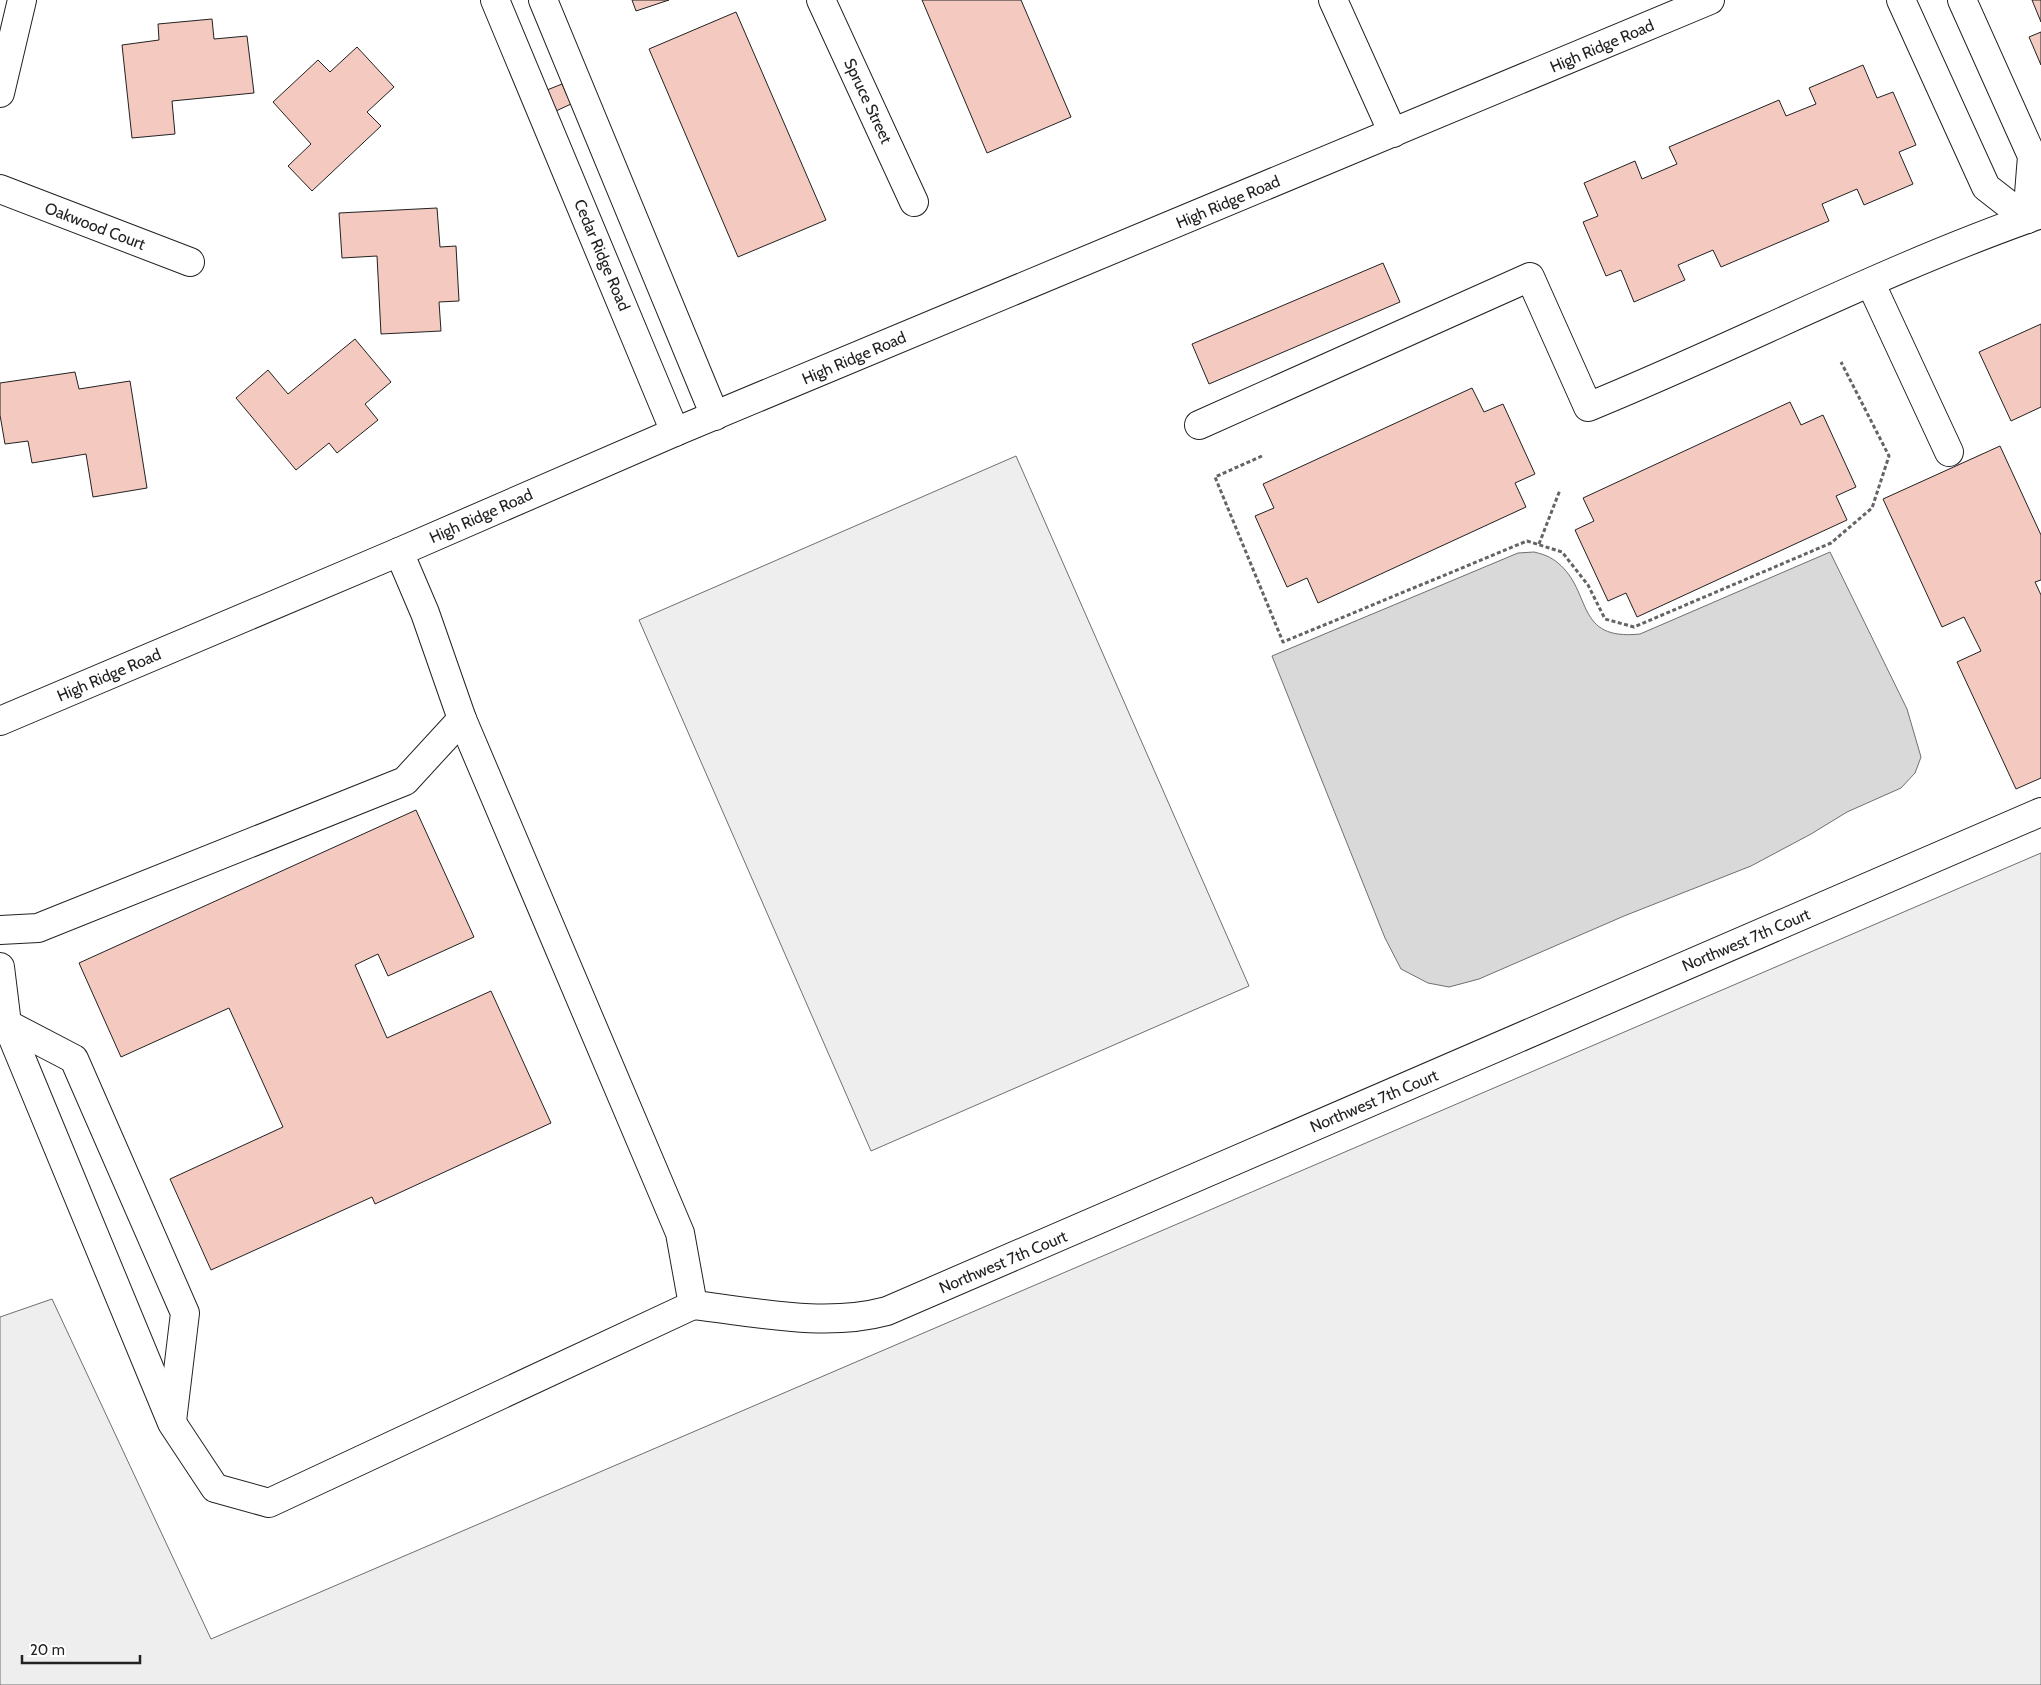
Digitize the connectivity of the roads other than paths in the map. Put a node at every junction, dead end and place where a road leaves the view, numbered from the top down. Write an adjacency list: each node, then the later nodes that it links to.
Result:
1 (22, 0): 11 (street)
2 (495, 0): 10 (street, Cedar Ridge Road)
3 (543, 0): 9 (street)
4 (821, 0): 14 (street, Spruce Street)
5 (1333, 0): 12 (street)
6 (1710, 0): 12 (street, High Ridge Road)
7 (1900, 0): 15 (street)
8 (1962, 0): 15 (street)
9 (569, 63): 10 (street); 18 (street)
10 (528, 79): 20 (street, Cedar Ridge Road)
11 (0, 92)
12 (1393, 133): 18 (street, High Ridge Road)
13 (0, 189): 16 (street, Oakwood Court)
14 (914, 202)
15 (2034, 216): 17 (street)
16 (190, 262)
17 (1871, 284): 19 (street); 21 (street)
18 (715, 416): 20 (street, High Ridge Road)
19 (1198, 425)
20 (676, 432): 22 (street, High Ridge Road)
21 (1950, 452)
22 (399, 552): 23 (street); 24 (street, High Ridge Road)
23 (462, 719): 26 (street); 29 (street)
24 (0, 721)
25 (2041, 812): 29 (street, Northwest 7th Court)
26 (0, 930)
27 (0, 967): 28 (street)
28 (7, 1024): 30 (street); 30 (street)
29 (693, 1305): 30 (street)
30 (172, 1423)

